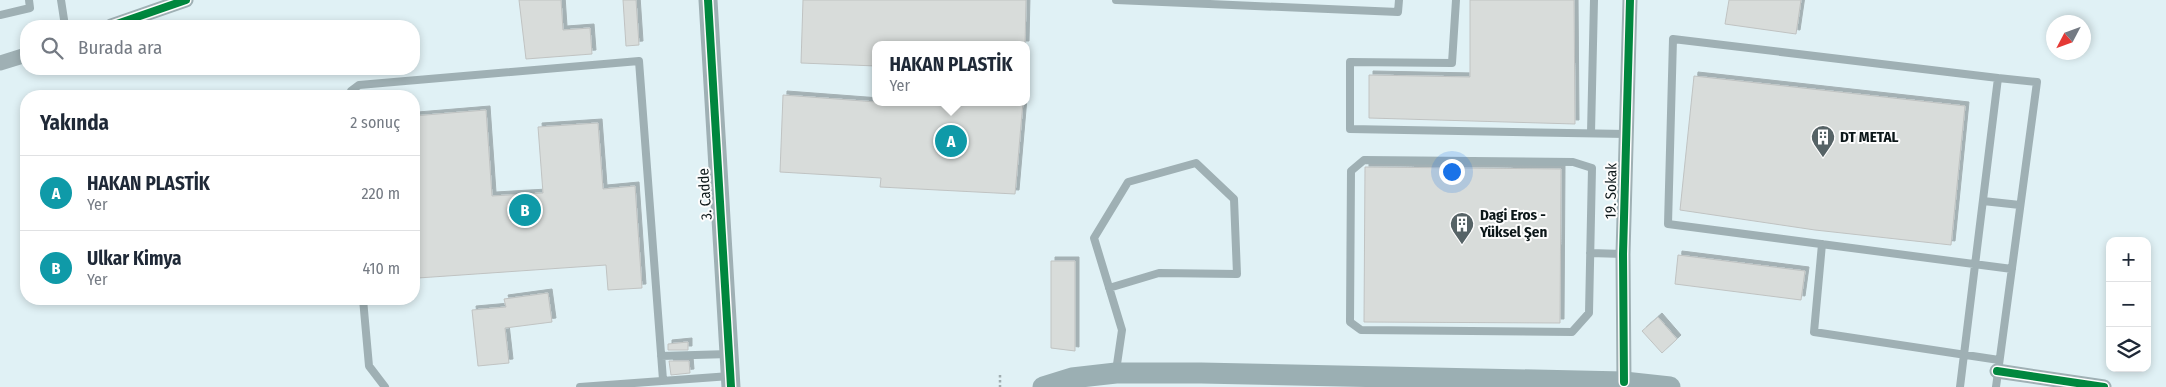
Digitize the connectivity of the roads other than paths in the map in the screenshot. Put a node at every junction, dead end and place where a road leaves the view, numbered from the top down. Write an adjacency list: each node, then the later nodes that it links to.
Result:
1 (29, 0): 10 (lane)
2 (61, 0): 11 (lane)
3 (186, 0): 12 (street)
4 (708, 0): 28 (street, 3. Cadde)
5 (1116, 0): 6 (lane)
6 (1399, 0)
7 (1456, 0): 17 (lane)
8 (1594, 0): 17 (lane)
9 (1630, 0): 18 (street, 19. Sokak)
10 (0, 15)
11 (64, 20)
12 (128, 20)
13 (20, 57): 14 (street)
14 (0, 63)
15 (1998, 78): 19 (lane); 20 (lane); 21 (lane)
16 (353, 90): 30 (lane)
17 (1591, 133): 18 (lane)
18 (1626, 134): 23 (street, 19. Sokak)
19 (1983, 202): 20 (lane); 24 (lane)
20 (2020, 206): 25 (lane)
21 (1822, 244): 24 (lane); 29 (lane)
22 (1590, 253): 22 (lane); 23 (lane)
23 (1623, 254): 35 (street, 19. Sokak)
24 (1976, 264): 25 (lane); 29 (lane)
25 (2012, 269): 31 (lane)
26 (1109, 288): 26 (lane); 32 (lane)
27 (364, 305): 37 (lane)
28 (729, 354): 30 (lane); 34 (street, 3. Cadde)
29 (1965, 354): 31 (lane); 41 (lane)
30 (661, 356): 33 (lane)
31 (1998, 366): 42 (lane); 43 (street)
32 (1116, 373): 35 (main road); 39 (main road)
33 (663, 380): 34 (lane); 36 (lane)
34 (731, 382)
35 (1624, 382): 40 (main road)
36 (627, 385): 38 (lane)
37 (385, 387)
38 (580, 387)
39 (1043, 387)
40 (1670, 387)
41 (1960, 387)
42 (1996, 387)
43 (2104, 387)

